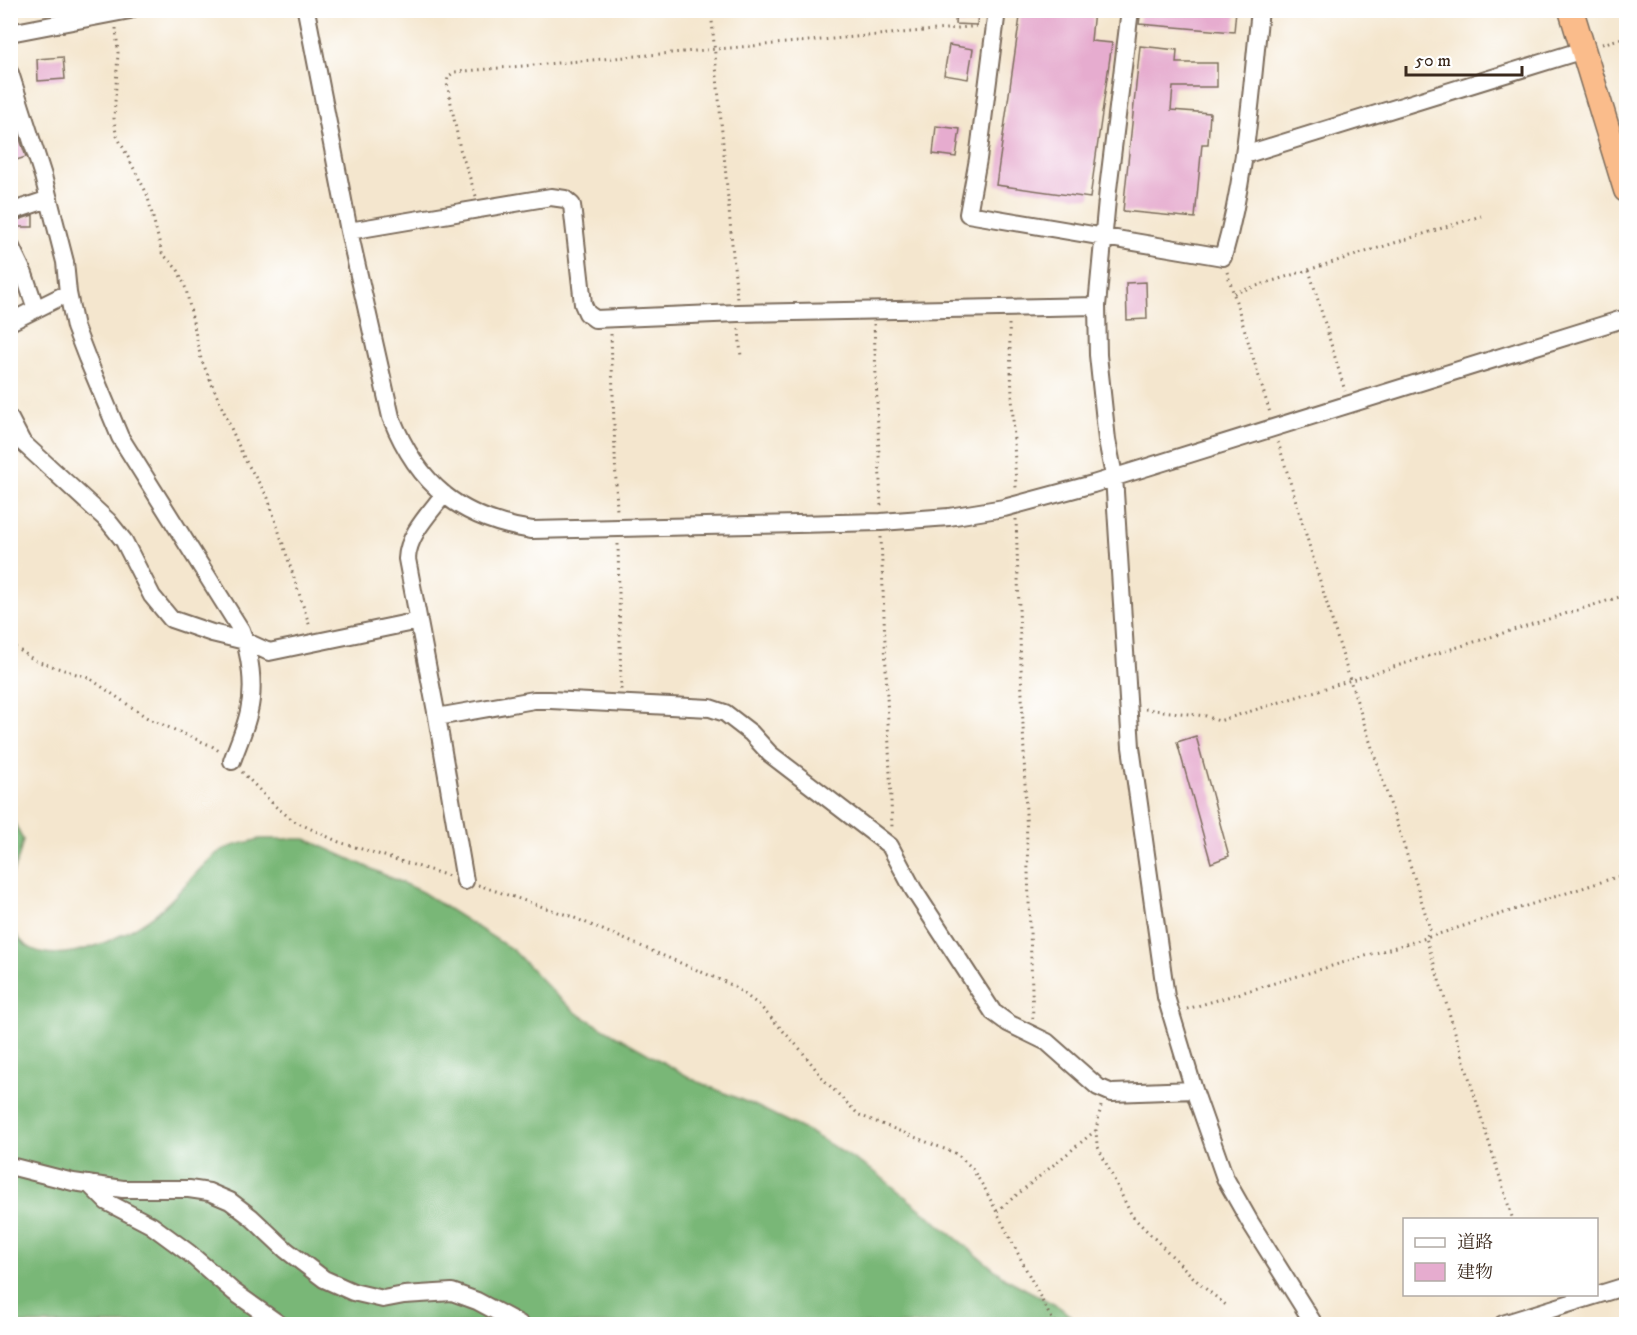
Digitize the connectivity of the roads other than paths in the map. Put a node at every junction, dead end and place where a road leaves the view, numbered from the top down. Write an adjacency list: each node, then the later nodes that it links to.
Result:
1 (306, 10): 14 (street)
2 (1130, 10): 15 (street)
3 (1260, 10): 10 (street)
4 (1571, 10): 8 (highway)
5 (122, 12): 7 (street)
6 (996, 18): 15 (street)
7 (10, 33)
8 (1583, 50): 10 (street); 11 (highway)
9 (10, 73): 12 (street)
10 (1244, 155): 15 (street)
11 (1626, 190)
12 (49, 199): 13 (street); 17 (street)
13 (10, 212)
14 (349, 231): 18 (street); 24 (street)
15 (1104, 237): 18 (street)
16 (10, 245): 19 (street)
17 (68, 293): 19 (street); 26 (street)
18 (1097, 306): 23 (street)
19 (36, 309): 21 (street)
20 (1626, 318): 23 (street)
21 (10, 322)
22 (10, 419): 26 (street)
23 (1114, 477): 24 (street); 30 (street)
24 (444, 494): 25 (street)
25 (418, 621): 26 (street); 27 (street)
26 (246, 641): 28 (street)
27 (437, 717): 29 (street); 30 (street)
28 (232, 760)
29 (465, 881)
30 (1194, 1090): 38 (street)
31 (10, 1166): 32 (street)
32 (89, 1184): 36 (street); 37 (street)
33 (1626, 1286): 34 (street)
34 (1598, 1295)
35 (1594, 1296): 39 (street)
36 (279, 1324)
37 (520, 1324)
38 (1314, 1324)
39 (1503, 1324)

